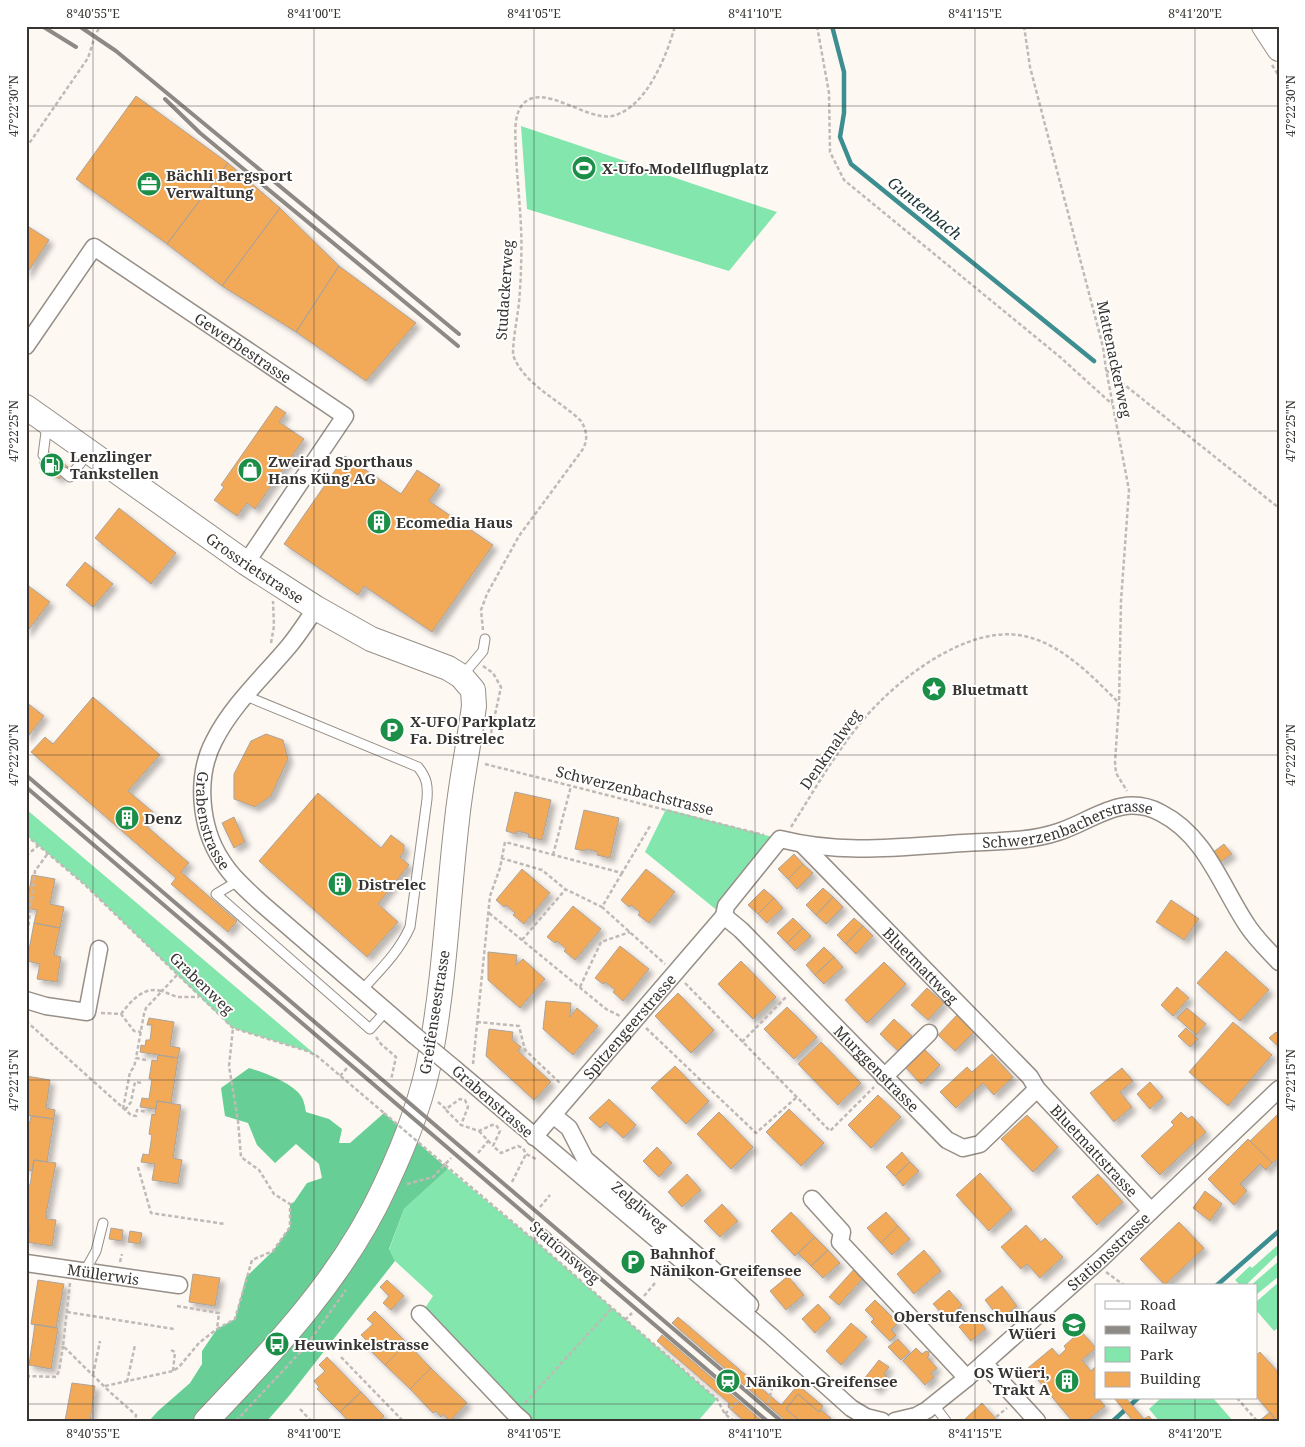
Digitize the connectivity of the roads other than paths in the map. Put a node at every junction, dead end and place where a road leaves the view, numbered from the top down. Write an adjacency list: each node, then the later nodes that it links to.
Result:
1 (1264, 26): 2 (street)
2 (1279, 49)
3 (26, 346): 9 (street, Gewerbestrasse)
4 (26, 407): 5 (street, Grossrietstrasse)
5 (48, 422): 6 (street, Grossrietstrasse); 7 (lane)
6 (89, 452): 8 (lane); 9 (street, Grossrietstrasse)
7 (44, 456)
8 (64, 472)
9 (246, 562): 10 (street, Grossrietstrasse)
10 (316, 608): 12 (street, Grossrietstrasse); 13 (street, Grabenstrasse)
11 (485, 639): 12 (lane)
12 (468, 669): 42 (street, Greifenseestrasse)
13 (246, 696): 16 (street, Grabenstrasse); 20 (lane)
14 (780, 839): 15 (street, Schwerzenbacherstrasse); 17 (street, Spitzengeerstrasse)
15 (802, 844): 19 (street, Schwerzenbacherstrasse); 25 (street, Bluetmattweg)
16 (238, 881): 20 (street, Grabenstrasse); 22 (lane)
17 (724, 916): 24 (street, Murggenstrasse); 27 (street, Spitzengeerstrasse)
18 (99, 949): 21 (street)
19 (1279, 962)
20 (362, 990): 22 (street, Grabenstrasse)
21 (26, 1000)
22 (386, 1010): 28 (street, Grabenstrasse, bridge)
23 (929, 1033): 24 (street)
24 (884, 1077): 25 (street, Murggenstrasse)
25 (1038, 1089): 30 (street, Bluetmattstrasse)
26 (1279, 1089): 30 (street, Stationsstrasse)
27 (553, 1115): 28 (street, Spitzengeerstrasse); 38 (street, Zelgliweg)
28 (534, 1137): 38 (street, Grabenstrasse)
29 (812, 1199): 37 (street)
30 (1151, 1211): 36 (street, Stationsstrasse)
31 (103, 1223): 33 (lane)
32 (26, 1263): 33 (street, Müllerwis)
33 (79, 1270): 34 (street, Müllerwis)
34 (179, 1286)
35 (420, 1314): 40 (street)
36 (984, 1363): 37 (street, Stationsstrasse); 45 (street)
37 (967, 1378): 39 (street, Stationsstrasse)
38 (836, 1395): 43 (street, Grabenstrasse)
39 (934, 1405): 41 (street, Stationsstrasse); 44 (lane)
40 (519, 1418)
41 (900, 1420)
42 (206, 1421)
43 (882, 1421)
44 (946, 1421)
45 (1038, 1421)

